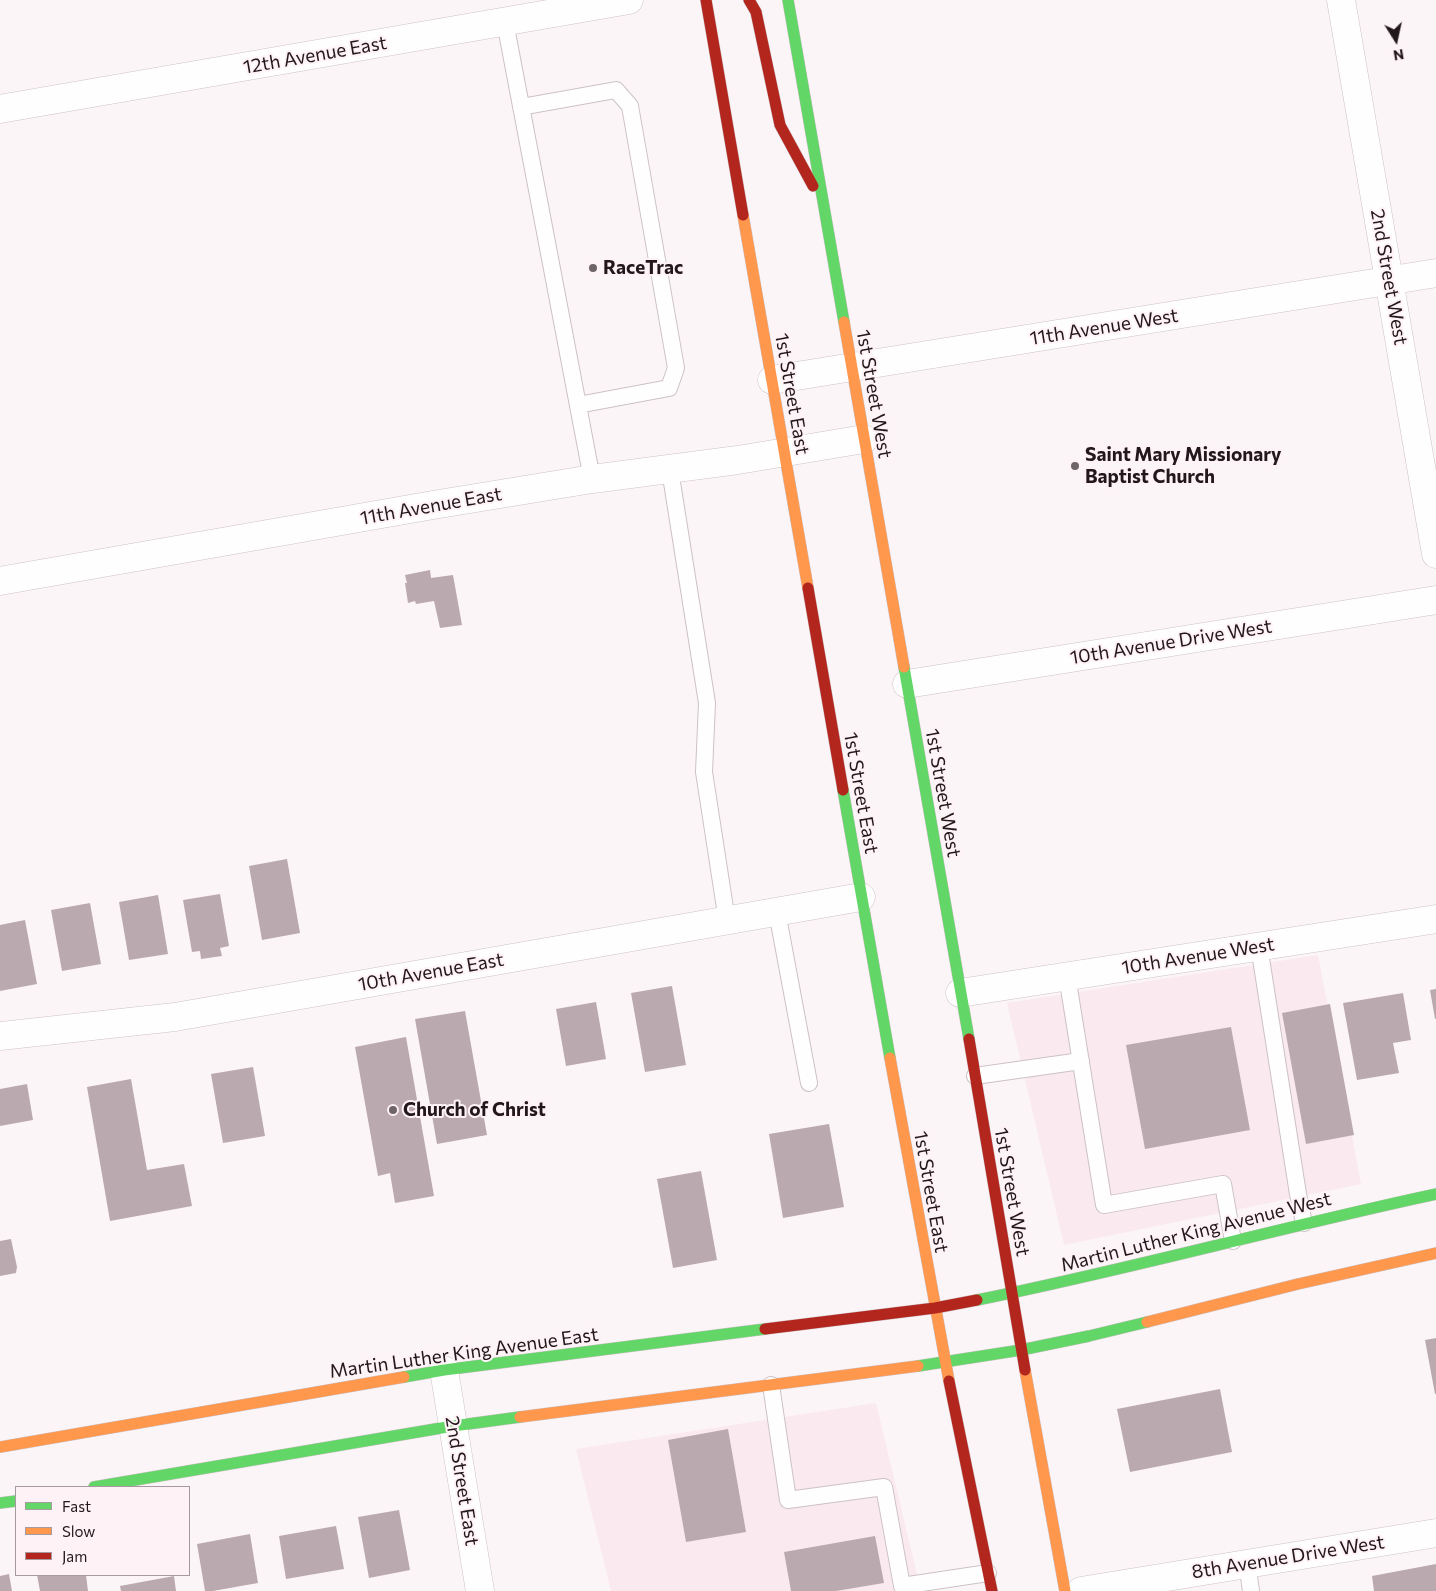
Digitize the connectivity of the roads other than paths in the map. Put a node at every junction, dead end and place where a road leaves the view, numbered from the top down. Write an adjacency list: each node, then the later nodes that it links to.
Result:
1 (629, 0): 6 (street, 12th Avenue East)
2 (706, 0): 13 (main road, 1st Street East)
3 (749, 0): 9 (main road)
4 (788, 0): 9 (main road, 1st Street West)
5 (1341, 0): 11 (street, 2nd Street West)
6 (505, 22): 7 (lane); 8 (street, 12th Avenue East)
7 (522, 107): 14 (lane); 14 (lane)
8 (0, 109)
9 (824, 208): 12 (main road, 1st Street West)
10 (1436, 273): 11 (street, 11th Avenue West)
11 (1390, 280): 12 (street, 11th Avenue West); 19 (street, 2nd Street West)
12 (851, 368): 13 (street, 11th Avenue West); 15 (main road, 1st Street West)
13 (772, 380): 16 (main road, 1st Street East)
14 (578, 405): 18 (lane)
15 (864, 439): 16 (street, 11th Avenue East); 22 (main road, 1st Street West)
16 (784, 452): 17 (street, 11th Avenue East); 23 (main road, 1st Street East)
17 (670, 470): 18 (street, 11th Avenue East); 26 (lane)
18 (592, 479): 20 (street, 11th Avenue East)
19 (1436, 554)
20 (0, 581)
21 (1436, 600): 22 (street, 10th Avenue Drive West)
22 (907, 684): 29 (main road, 1st Street West)
23 (861, 897): 24 (street, 10th Avenue East); 39 (main road, 1st Street East)
24 (777, 912): 26 (street, 10th Avenue East); 33 (lane)
25 (1436, 918): 27 (street, 10th Avenue West)
26 (727, 921): 30 (street, 10th Avenue East)
27 (1258, 946): 28 (street, 10th Avenue West); 35 (lane)
28 (1067, 976): 29 (street, 10th Avenue West); 31 (lane)
29 (960, 993): 32 (main road, 1st Street West)
30 (0, 1036)
31 (1080, 1061): 32 (lane); 36 (lane)
32 (975, 1076): 38 (main road, 1st Street West)
33 (809, 1083)
34 (1436, 1194): 35 (main road, Martin Luther King Avenue West)
35 (1304, 1223): 36 (main road, Martin Luther King Avenue West)
36 (1233, 1241): 38 (main road, Martin Luther King Avenue West)
37 (1436, 1253): 40 (main road)
38 (1012, 1294): 39 (main road, Martin Luther King Avenue West); 40 (main road, 1st Street West)
39 (934, 1308): 41 (main road, 1st Street East); 42 (main road, Martin Luther King Avenue East)
40 (1021, 1350): 41 (main road); 54 (main road, 1st Street West)
41 (945, 1363): 43 (main road); 51 (main road, 1st Street East)
42 (444, 1370): 44 (street, 2nd Street East); 45 (main road, Martin Luther King Avenue East)
43 (771, 1385): 44 (main road); 51 (lane)
44 (453, 1426): 46 (main road); 52 (street, 2nd Street East)
45 (0, 1447)
46 (100, 1486)
47 (15, 1501): 48 (main road)
48 (0, 1503)
49 (1436, 1533): 50 (street, 8th Avenue Drive West)
50 (1247, 1563): 55 (street, 8th Avenue Drive West); 56 (lane)
51 (988, 1573): 53 (main road, 1st Street East)
52 (480, 1591)
53 (992, 1591)
54 (1065, 1591)
55 (1081, 1591)
56 (1251, 1591)

